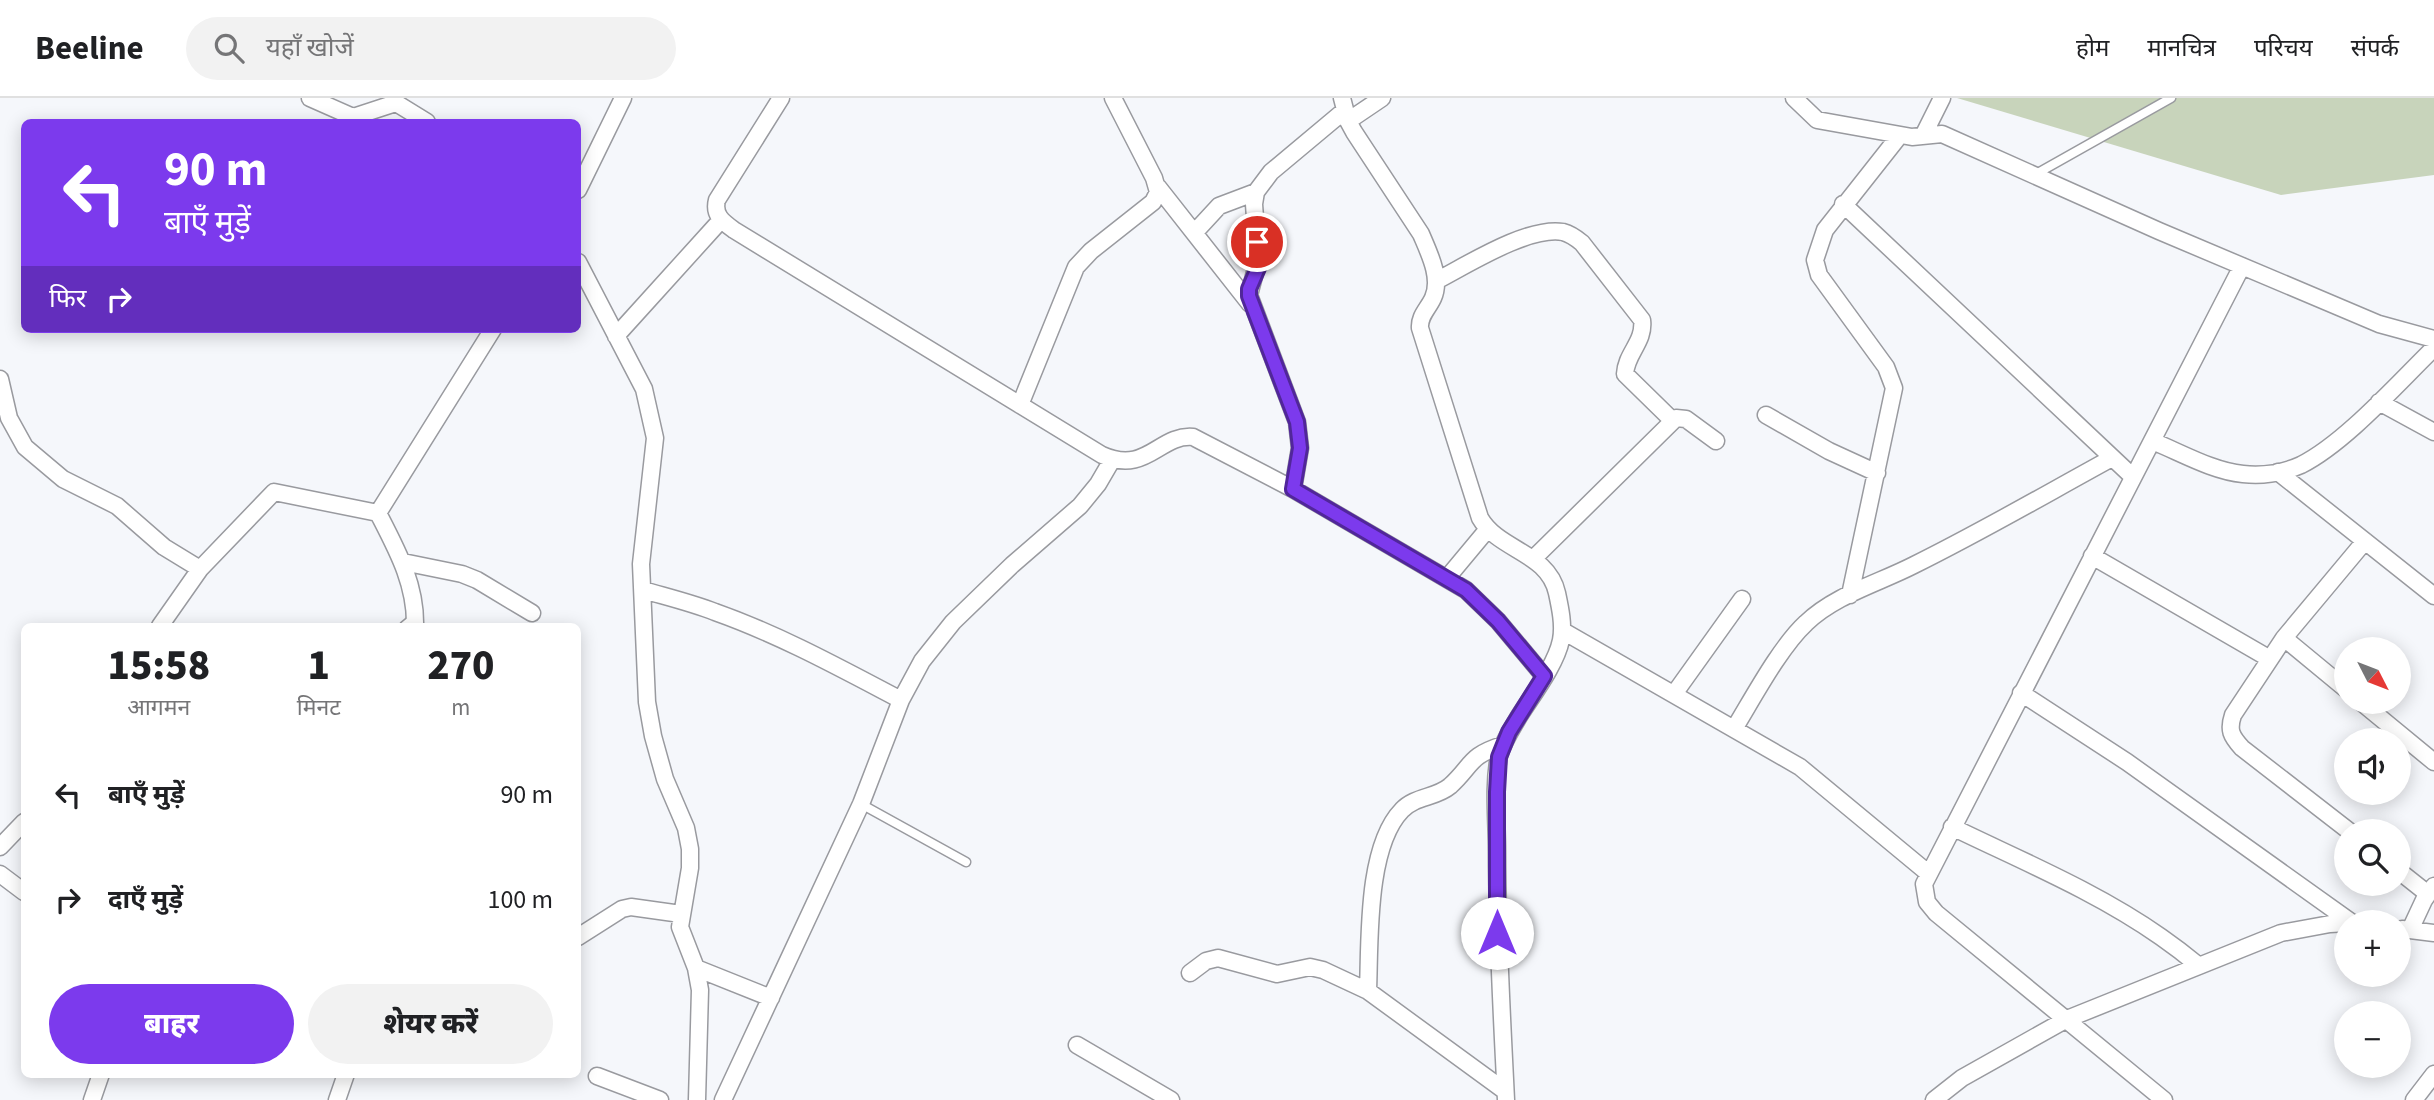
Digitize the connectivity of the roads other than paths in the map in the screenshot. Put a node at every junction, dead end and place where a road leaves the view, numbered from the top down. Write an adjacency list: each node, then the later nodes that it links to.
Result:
1 (310, 98): 10 (street)
2 (623, 98): 14 (street)
3 (781, 98): 18 (street)
4 (1113, 98): 15 (street)
5 (1382, 98): 9 (street)
6 (1794, 98): 11 (street)
7 (1942, 98): 12 (street)
8 (2171, 98): 13 (lane)
9 (1345, 110): 16 (street); 22 (street)
10 (422, 119)
11 (1899, 135): 12 (street); 17 (street)
12 (1923, 136): 13 (street)
13 (2036, 175): 20 (street)
14 (581, 184)
15 (1158, 187): 19 (street); 31 (street)
16 (1256, 192): 19 (street); 23 (street)
17 (1843, 204): 37 (street); 40 (street)
18 (721, 220): 25 (street); 31 (street)
19 (1195, 232): 23 (street)
20 (2242, 266): 26 (street); 36 (street)
21 (581, 268): 25 (street)
22 (1436, 281): 33 (street); 44 (street)
23 (1254, 309): 42 (street)
24 (490, 333): 43 (street)
25 (616, 335): 51 (street)
26 (2434, 339)
27 (2434, 348): 30 (street)
28 (0, 379): 29 (street)
29 (3, 400): 49 (street)
30 (2379, 402): 34 (street); 39 (street)
31 (1020, 405): 38 (street)
32 (1766, 415): 40 (street)
33 (1672, 421): 35 (street); 47 (street)
34 (2434, 432)
35 (1716, 441)
36 (2152, 441): 39 (street); 41 (street)
37 (2112, 458): 41 (street); 52 (street)
38 (1112, 460): 42 (street); 65 (street)
39 (2278, 472): 45 (street)
40 (1877, 474): 52 (street)
41 (2133, 478): 46 (street)
42 (1293, 489): 50 (street)
43 (378, 513): 48 (street); 49 (street)
44 (1487, 530): 47 (street); 50 (street)
45 (2365, 541): 53 (street); 59 (street)
46 (2092, 556): 60 (street); 63 (street)
47 (1533, 559): 58 (street)
48 (403, 562): 55 (street); 57 (street)
49 (200, 569): 56 (street)
50 (1447, 578): 61 (street)
51 (643, 590): 65 (street); 82 (street)
52 (1850, 595): 67 (street)
53 (2434, 596)
54 (1742, 599): 64 (street)
55 (532, 613)
56 (162, 623)
57 (411, 623)
58 (1563, 631): 61 (street); 64 (street)
59 (2284, 638): 60 (street); 62 (street)
60 (2270, 659): 71 (street)
61 (1544, 676): 68 (street)
62 (2334, 679)
63 (2021, 693): 73 (street); 81 (street)
64 (1674, 694): 67 (street)
65 (901, 700): 70 (street)
66 (2376, 714): 69 (street)
67 (1734, 729): 76 (street)
68 (1503, 745): 91 (street); 99 (street)
69 (2434, 762)
70 (861, 804): 75 (lane); 92 (street)
71 (2334, 819)
72 (21, 825): 74 (street)
73 (1952, 827): 76 (street); 88 (street)
74 (0, 847)
75 (966, 862)
76 (1928, 873): 93 (street)
77 (0, 874): 79 (street)
78 (2411, 878): 80 (street)
79 (21, 890)
80 (2431, 890): 83 (street)
81 (2334, 912)
82 (681, 914): 87 (street); 89 (street)
83 (2411, 920)
84 (2334, 924): 88 (street)
85 (2411, 930): 86 (street)
86 (2434, 933)
87 (581, 935)
88 (2199, 966): 93 (street)
89 (696, 968): 92 (street); 103 (street)
90 (1190, 973): 91 (street)
91 (1368, 990): 99 (street)
92 (771, 998): 104 (street)
93 (2067, 1019): 106 (street); 107 (street)
94 (1077, 1045): 105 (street)
95 (2434, 1074): 108 (street)
96 (597, 1076): 102 (street)
97 (100, 1078): 100 (street)
98 (345, 1078): 101 (street)
99 (1506, 1096)
100 (92, 1100)
101 (337, 1100)
102 (660, 1100)
103 (697, 1100)
104 (723, 1100)
105 (1171, 1100)
106 (1934, 1100)
107 (2164, 1100)
108 (2414, 1100)

